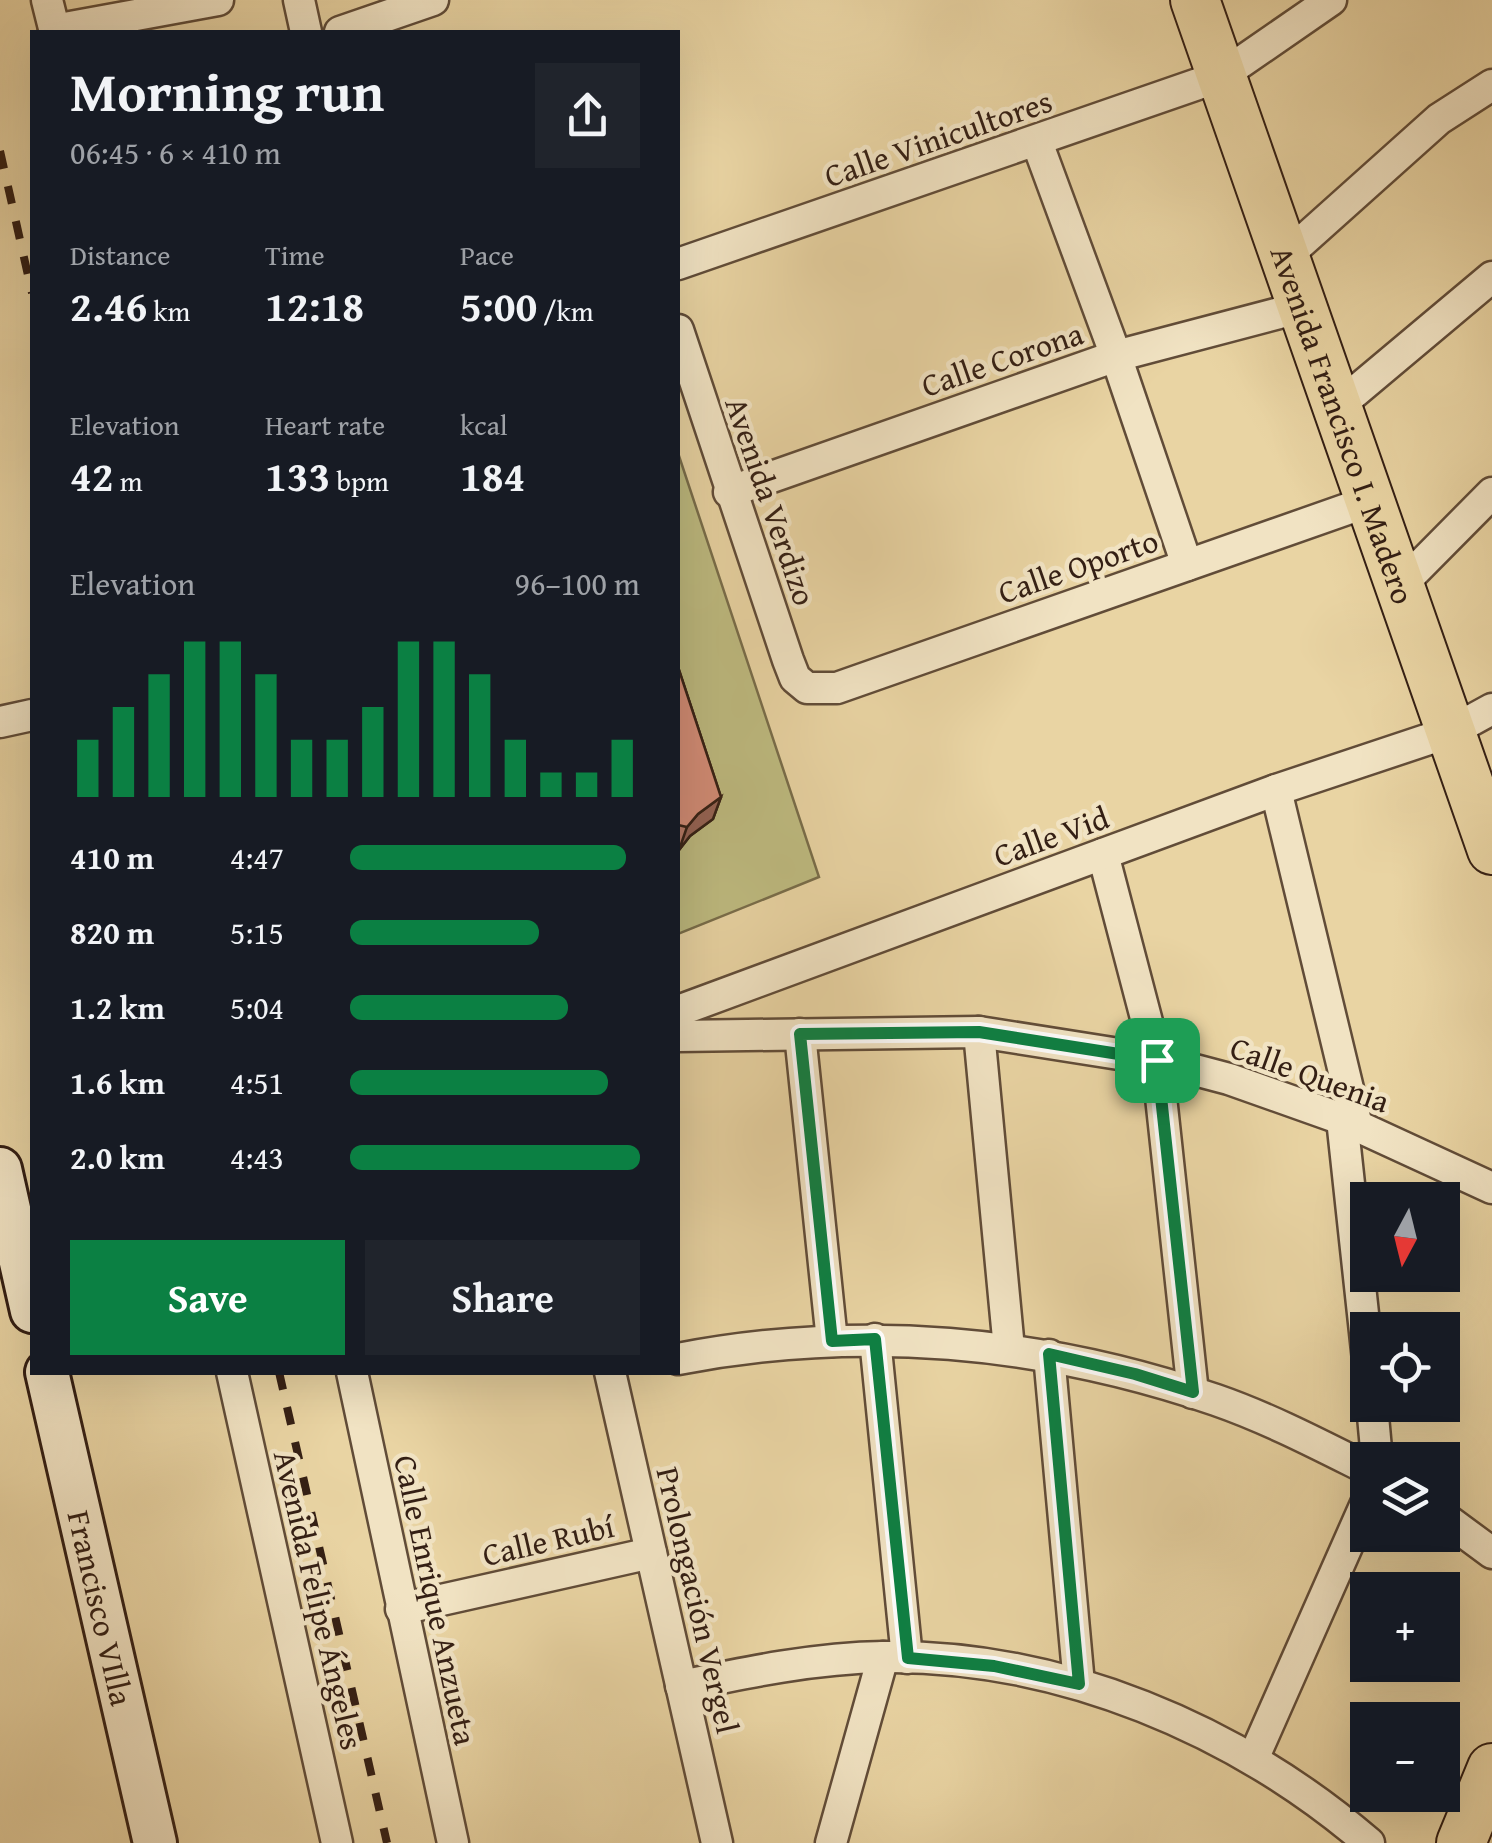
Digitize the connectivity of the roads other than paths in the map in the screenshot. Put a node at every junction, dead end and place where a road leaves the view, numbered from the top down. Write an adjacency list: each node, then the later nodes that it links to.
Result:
1 (47, 0): 7 (street)
2 (218, 0): 8 (street)
3 (298, 0): 9 (street)
4 (434, 0): 10 (street)
5 (1195, 0): 11 (main road, Avenida Francisco I. Madero)
6 (1331, 0): 11 (street, Calle Vinicultores)
7 (54, 30)
8 (59, 30)
9 (306, 30)
10 (346, 30)
11 (1222, 76): 13 (street, Calle Vinicultores); 14 (main road, Avenida Francisco I. Madero)
12 (1492, 85): 14 (street)
13 (1037, 142): 15 (street, Calle Vinicultores); 19 (street)
14 (1285, 257): 17 (main road, Avenida Francisco I. Madero)
15 (680, 263)
16 (1492, 278): 20 (street)
17 (1302, 307): 19 (street, Calle Corona); 20 (main road, Avenida Francisco I. Madero)
18 (680, 336): 21 (street, Avenida Verdizo)
19 (1116, 356): 21 (street, Calle Corona); 24 (street)
20 (1337, 407): 23 (main road, Avenida Francisco I. Madero)
21 (729, 492): 26 (street, Avenida Verdizo)
22 (1492, 493): 25 (street)
23 (1370, 501): 24 (street, Calle Oporto); 25 (main road, Avenida Francisco I. Madero)
24 (1187, 565): 26 (street, Calle Oporto)
25 (1400, 586): 30 (main road, Avenida Francisco I. Madero)
26 (807, 688)
27 (1492, 709): 30 (street, Calle Vid)
28 (30, 715): 29 (street)
29 (0, 722)
30 (1450, 732): 31 (street, Calle Vid); 32 (main road, Avenida Francisco I. Madero)
31 (1276, 790): 33 (street, Calle Vid); 39 (street)
32 (1490, 838)
33 (1103, 854): 34 (street, Calle Vid); 38 (street)
34 (680, 1010)
35 (979, 1032): 36 (street, Calle Quenia); 38 (street, Calle Quenia); 46 (street)
36 (800, 1034): 37 (street, Calle Quenia); 45 (street)
37 (680, 1036)
38 (1157, 1060): 39 (street, Calle Quenia); 53 (street)
39 (1350, 1122): 41 (street, Calle Quenia); 43 (street)
40 (0, 1170): 42 (street)
41 (1492, 1188)
42 (30, 1301)
43 (1363, 1312)
44 (875, 1339): 45 (street); 46 (street); 60 (street)
45 (832, 1341): 48 (street)
46 (1009, 1349): 47 (street)
47 (1049, 1354): 53 (street); 61 (street)
48 (680, 1360)
49 (48, 1375): 66 (street, Francisco VIlla)
50 (233, 1375): 67 (street, Avenida Felipe Ángeles)
51 (353, 1375): 59 (street, Calle Enrique Anzueta)
52 (610, 1375): 57 (street, Prolongación Vergel)
53 (1193, 1392): 54 (street)
54 (1350, 1460)
55 (1460, 1529): 58 (street)
56 (1350, 1540): 63 (street)
57 (651, 1553): 59 (street, Calle Rubí); 62 (street, Prolongación Vergel)
58 (1492, 1553)
59 (402, 1609): 68 (street, Calle Enrique Anzueta)
60 (895, 1658): 61 (street); 62 (street); 70 (street)
61 (1079, 1684): 63 (street)
62 (681, 1686): 69 (street, Prolongación Vergel)
63 (1253, 1758): 71 (street)
64 (1492, 1768): 65 (main road)
65 (1476, 1828)
66 (155, 1843)
67 (337, 1843)
68 (453, 1843)
69 (717, 1843)
70 (830, 1843)
71 (1369, 1843)

